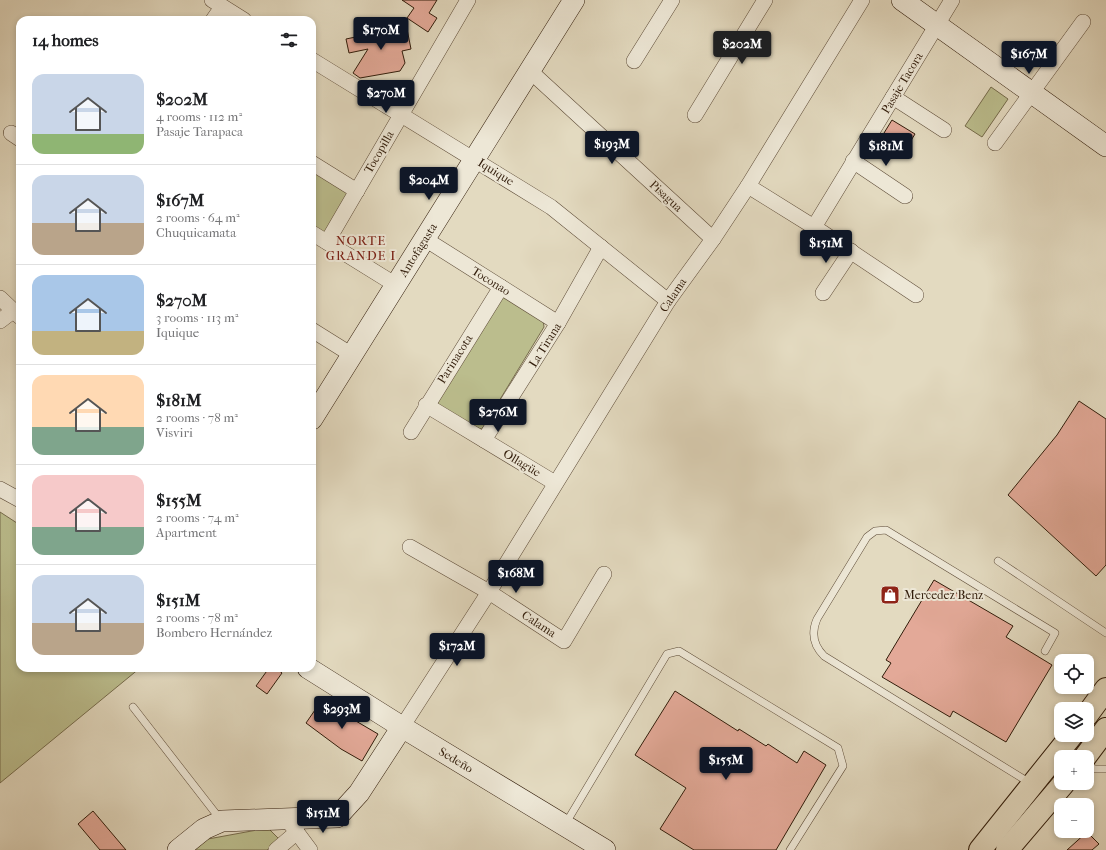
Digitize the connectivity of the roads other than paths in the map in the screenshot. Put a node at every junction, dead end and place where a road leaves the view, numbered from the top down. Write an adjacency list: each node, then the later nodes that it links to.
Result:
1 (468, 0): 18 (street, Tocopilla)
2 (574, 0): 15 (street, Antofagasta)
3 (672, 0): 13 (street)
4 (765, 0): 19 (street)
5 (862, 0): 26 (street, Calama)
6 (902, 0): 12 (street)
7 (952, 0): 12 (street, Pasaje Tacora)
8 (217, 3): 9 (street); 10 (street)
9 (214, 16)
10 (238, 16)
11 (1083, 22): 16 (street)
12 (937, 24): 16 (street); 17 (street, Pasaje Tacora)
13 (634, 61)
14 (316, 62): 18 (street, Iquique)
15 (530, 71): 23 (street, Antofagasta); 32 (street, Pisagua)
16 (1033, 93): 21 (street); 22 (street)
17 (893, 97): 20 (street); 24 (street, Pasaje Tacora)
18 (402, 114): 23 (street, Iquique); 27 (street, Tocopilla)
19 (695, 115)
20 (944, 130)
21 (995, 143)
22 (1106, 146)
23 (475, 158): 31 (street, Antofagasta); 34 (street, Iquique)
24 (853, 161): 28 (street); 29 (street, Pasaje Tacora)
25 (316, 165): 27 (street)
26 (748, 186): 29 (street); 32 (street, Calama)
27 (357, 191): 33 (street, Tocopilla)
28 (905, 196)
29 (814, 227): 35 (street)
30 (316, 235): 33 (street)
31 (424, 239): 36 (street, Antofagasta); 37 (street, Toconao)
32 (713, 239): 41 (street, Calama)
33 (327, 242): 36 (street)
34 (601, 247): 41 (street, Iquique); 44 (street, La Tirana)
35 (851, 251): 38 (street); 39 (street)
36 (396, 285): 46 (street, Antofagasta)
37 (501, 287): 44 (street, Toconao); 47 (street, Parinacota)
38 (823, 293)
39 (916, 295)
40 (0, 298): 42 (street)
41 (668, 301): 51 (street, Calama)
42 (16, 314): 43 (street)
43 (0, 321)
44 (558, 323): 50 (street, La Tirana)
45 (316, 332): 46 (street)
46 (352, 355): 48 (street, Antofagasta)
47 (426, 405): 49 (street, Parinacota); 50 (street, Ollagüe)
48 (316, 413)
49 (411, 432)
50 (484, 440): 51 (street, Ollagüe)
51 (556, 483): 57 (street, Calama)
52 (0, 489): 53 (street)
53 (16, 498)
54 (410, 547): 57 (street, Calama)
55 (998, 561): 58 (lane)
56 (604, 574): 57 (street, Calama)
57 (488, 592): 64 (street)
58 (1106, 633)
59 (1045, 651): 70 (lane)
60 (314, 672): 64 (street, Sedeño)
61 (1106, 689): 62 (highway)
62 (1094, 705)
63 (133, 707): 72 (lane)
64 (402, 727): 73 (street, Sedeño); 74 (street)
65 (1106, 729): 67 (highway)
66 (1066, 742): 70 (highway)
67 (1090, 750)
68 (1094, 768): 69 (lane)
69 (1106, 769)
70 (1032, 784): 80 (highway)
71 (1058, 790): 81 (highway)
72 (222, 821): 74 (street); 76 (street)
73 (565, 825): 75 (street, Sedeño); 79 (lane)
74 (292, 826): 77 (street); 78 (street)
75 (601, 849)
76 (178, 850)
77 (276, 850)
78 (310, 850)
79 (790, 850)
80 (980, 850)
81 (1007, 850)

